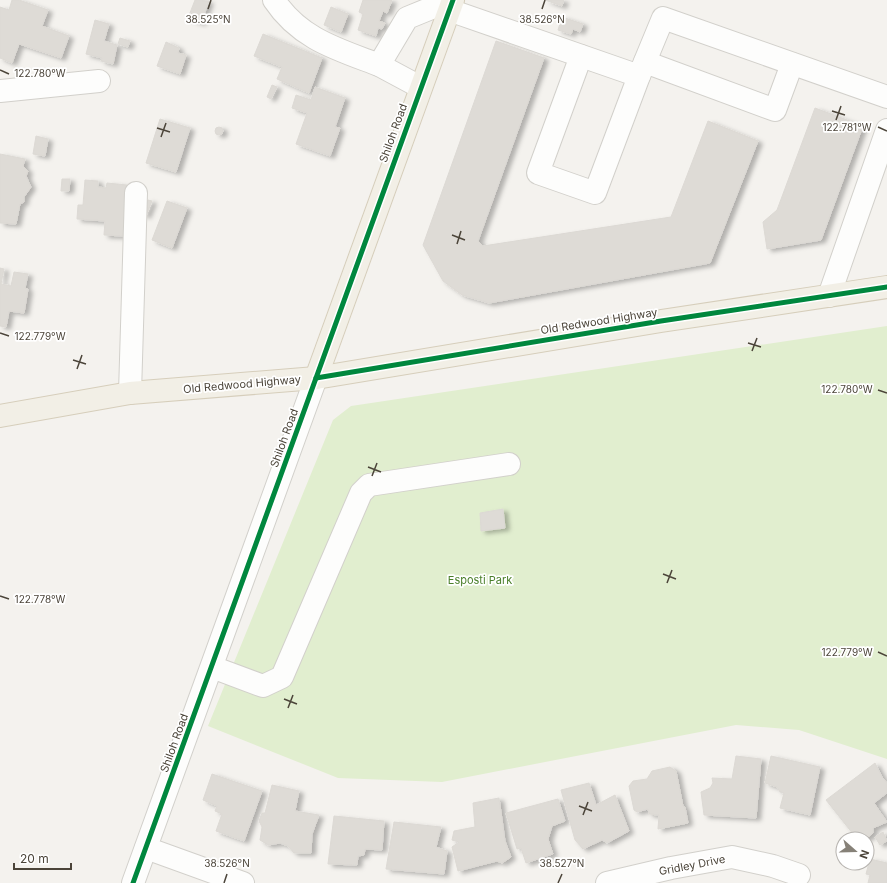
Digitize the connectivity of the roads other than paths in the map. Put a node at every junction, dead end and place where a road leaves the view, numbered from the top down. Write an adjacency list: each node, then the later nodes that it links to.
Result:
1 (274, 0): 5 (street)
2 (451, 3): 3 (street); 5 (street); 8 (main road, Shiloh Road)
3 (581, 56): 6 (street); 6 (street)
4 (792, 64): 6 (street); 6 (street); 10 (street)
5 (379, 65): 8 (street)
6 (642, 69)
7 (99, 81): 9 (street)
8 (420, 87): 15 (main road, Shiloh Road)
9 (0, 91)
10 (887, 97)
11 (887, 130): 14 (street)
12 (136, 193): 16 (street)
13 (887, 287): 14 (main road, Old Redwood Highway)
14 (829, 296): 15 (main road, Old Redwood Highway)
15 (316, 378): 16 (main road, Old Redwood Highway); 19 (street, Shiloh Road)
16 (130, 393): 17 (main road, Old Redwood Highway)
17 (0, 416)
18 (509, 464): 19 (street)
19 (212, 667): 20 (street, Shiloh Road)
20 (146, 848): 22 (street, Shiloh Road); 23 (street)
21 (799, 875): 24 (street, Gridley Drive)
22 (133, 883)
23 (243, 883)
24 (607, 883)

